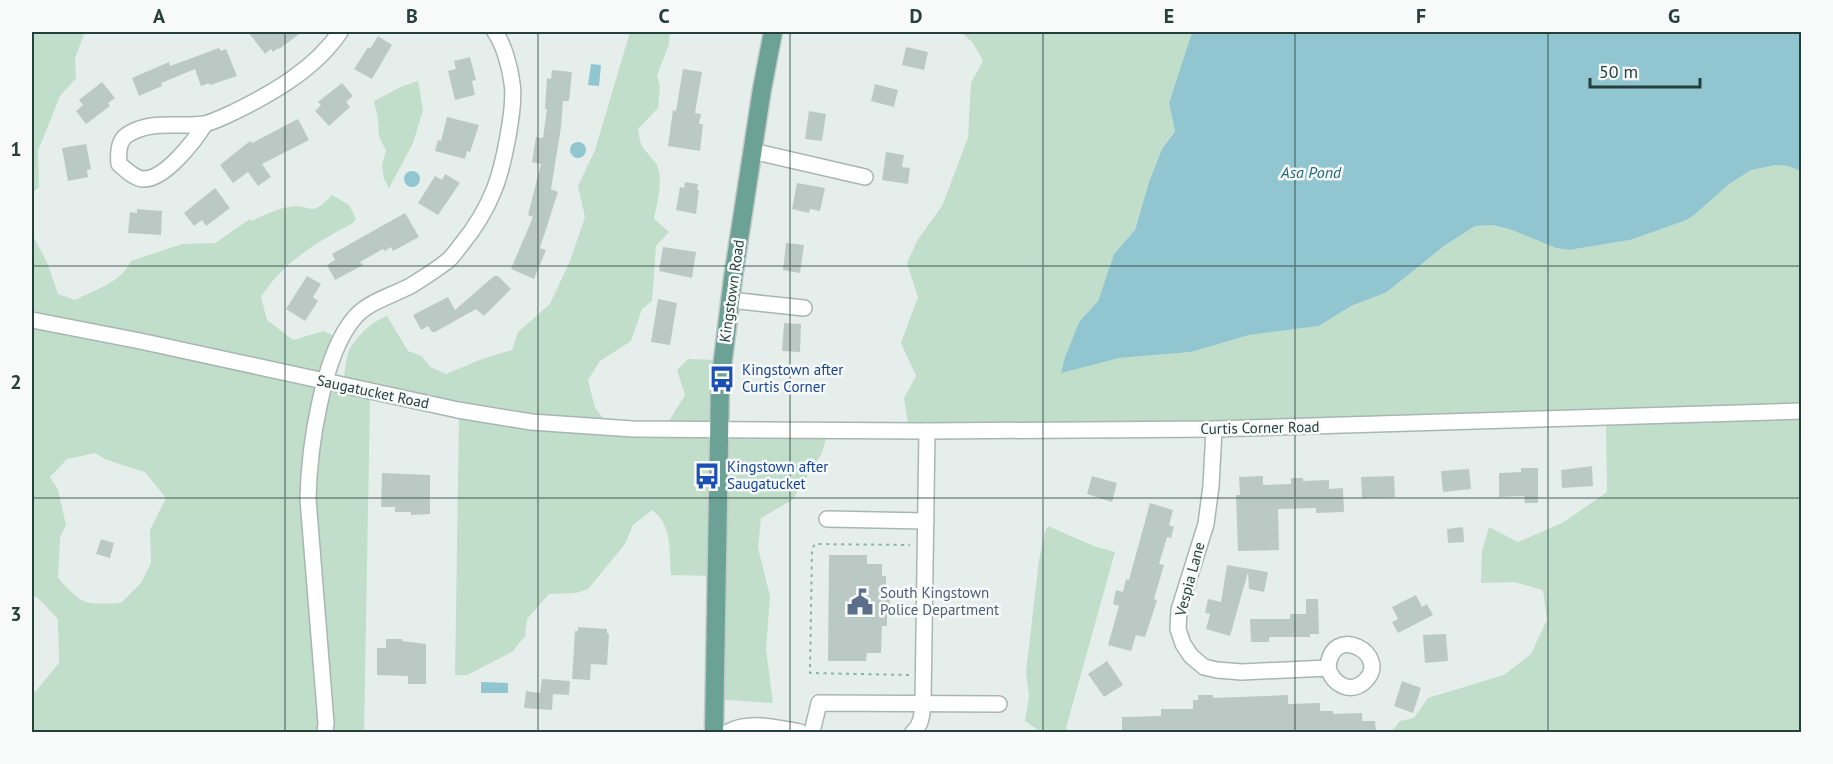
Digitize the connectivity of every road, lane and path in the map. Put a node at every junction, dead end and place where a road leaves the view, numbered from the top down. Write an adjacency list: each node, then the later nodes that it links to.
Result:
1 (340, 32): 4 (street)
2 (495, 32): 10 (street)
3 (773, 32): 5 (main road, Kingstown Road)
4 (205, 124): 4 (street)
5 (752, 151): 6 (street); 7 (main road, Kingstown Road)
6 (865, 177)
7 (730, 300): 8 (street); 12 (main road, Kingstown Road)
8 (804, 308)
9 (32, 320): 10 (street, Saugatucket Road)
10 (326, 382): 12 (street, Saugatucket Road); 22 (street)
11 (1802, 411): 13 (street, Curtis Corner Road)
12 (718, 429): 14 (street, Curtis Corner Road); 23 (main road, Kingstown Road)
13 (1214, 429): 14 (street, Curtis Corner Road); 18 (street, Vespia Lane)
14 (927, 431): 16 (street)
15 (827, 519): 16 (street)
16 (926, 521): 17 (street)
17 (926, 546): 19 (street); 19 (path)
18 (1328, 668)
19 (924, 675): 20 (street)
20 (923, 702): 21 (street); 26 (street); 27 (street)
21 (999, 704)
22 (325, 732)
23 (714, 732)
24 (728, 732): 25 (street)
25 (800, 732)
26 (812, 732)
27 (913, 732)

